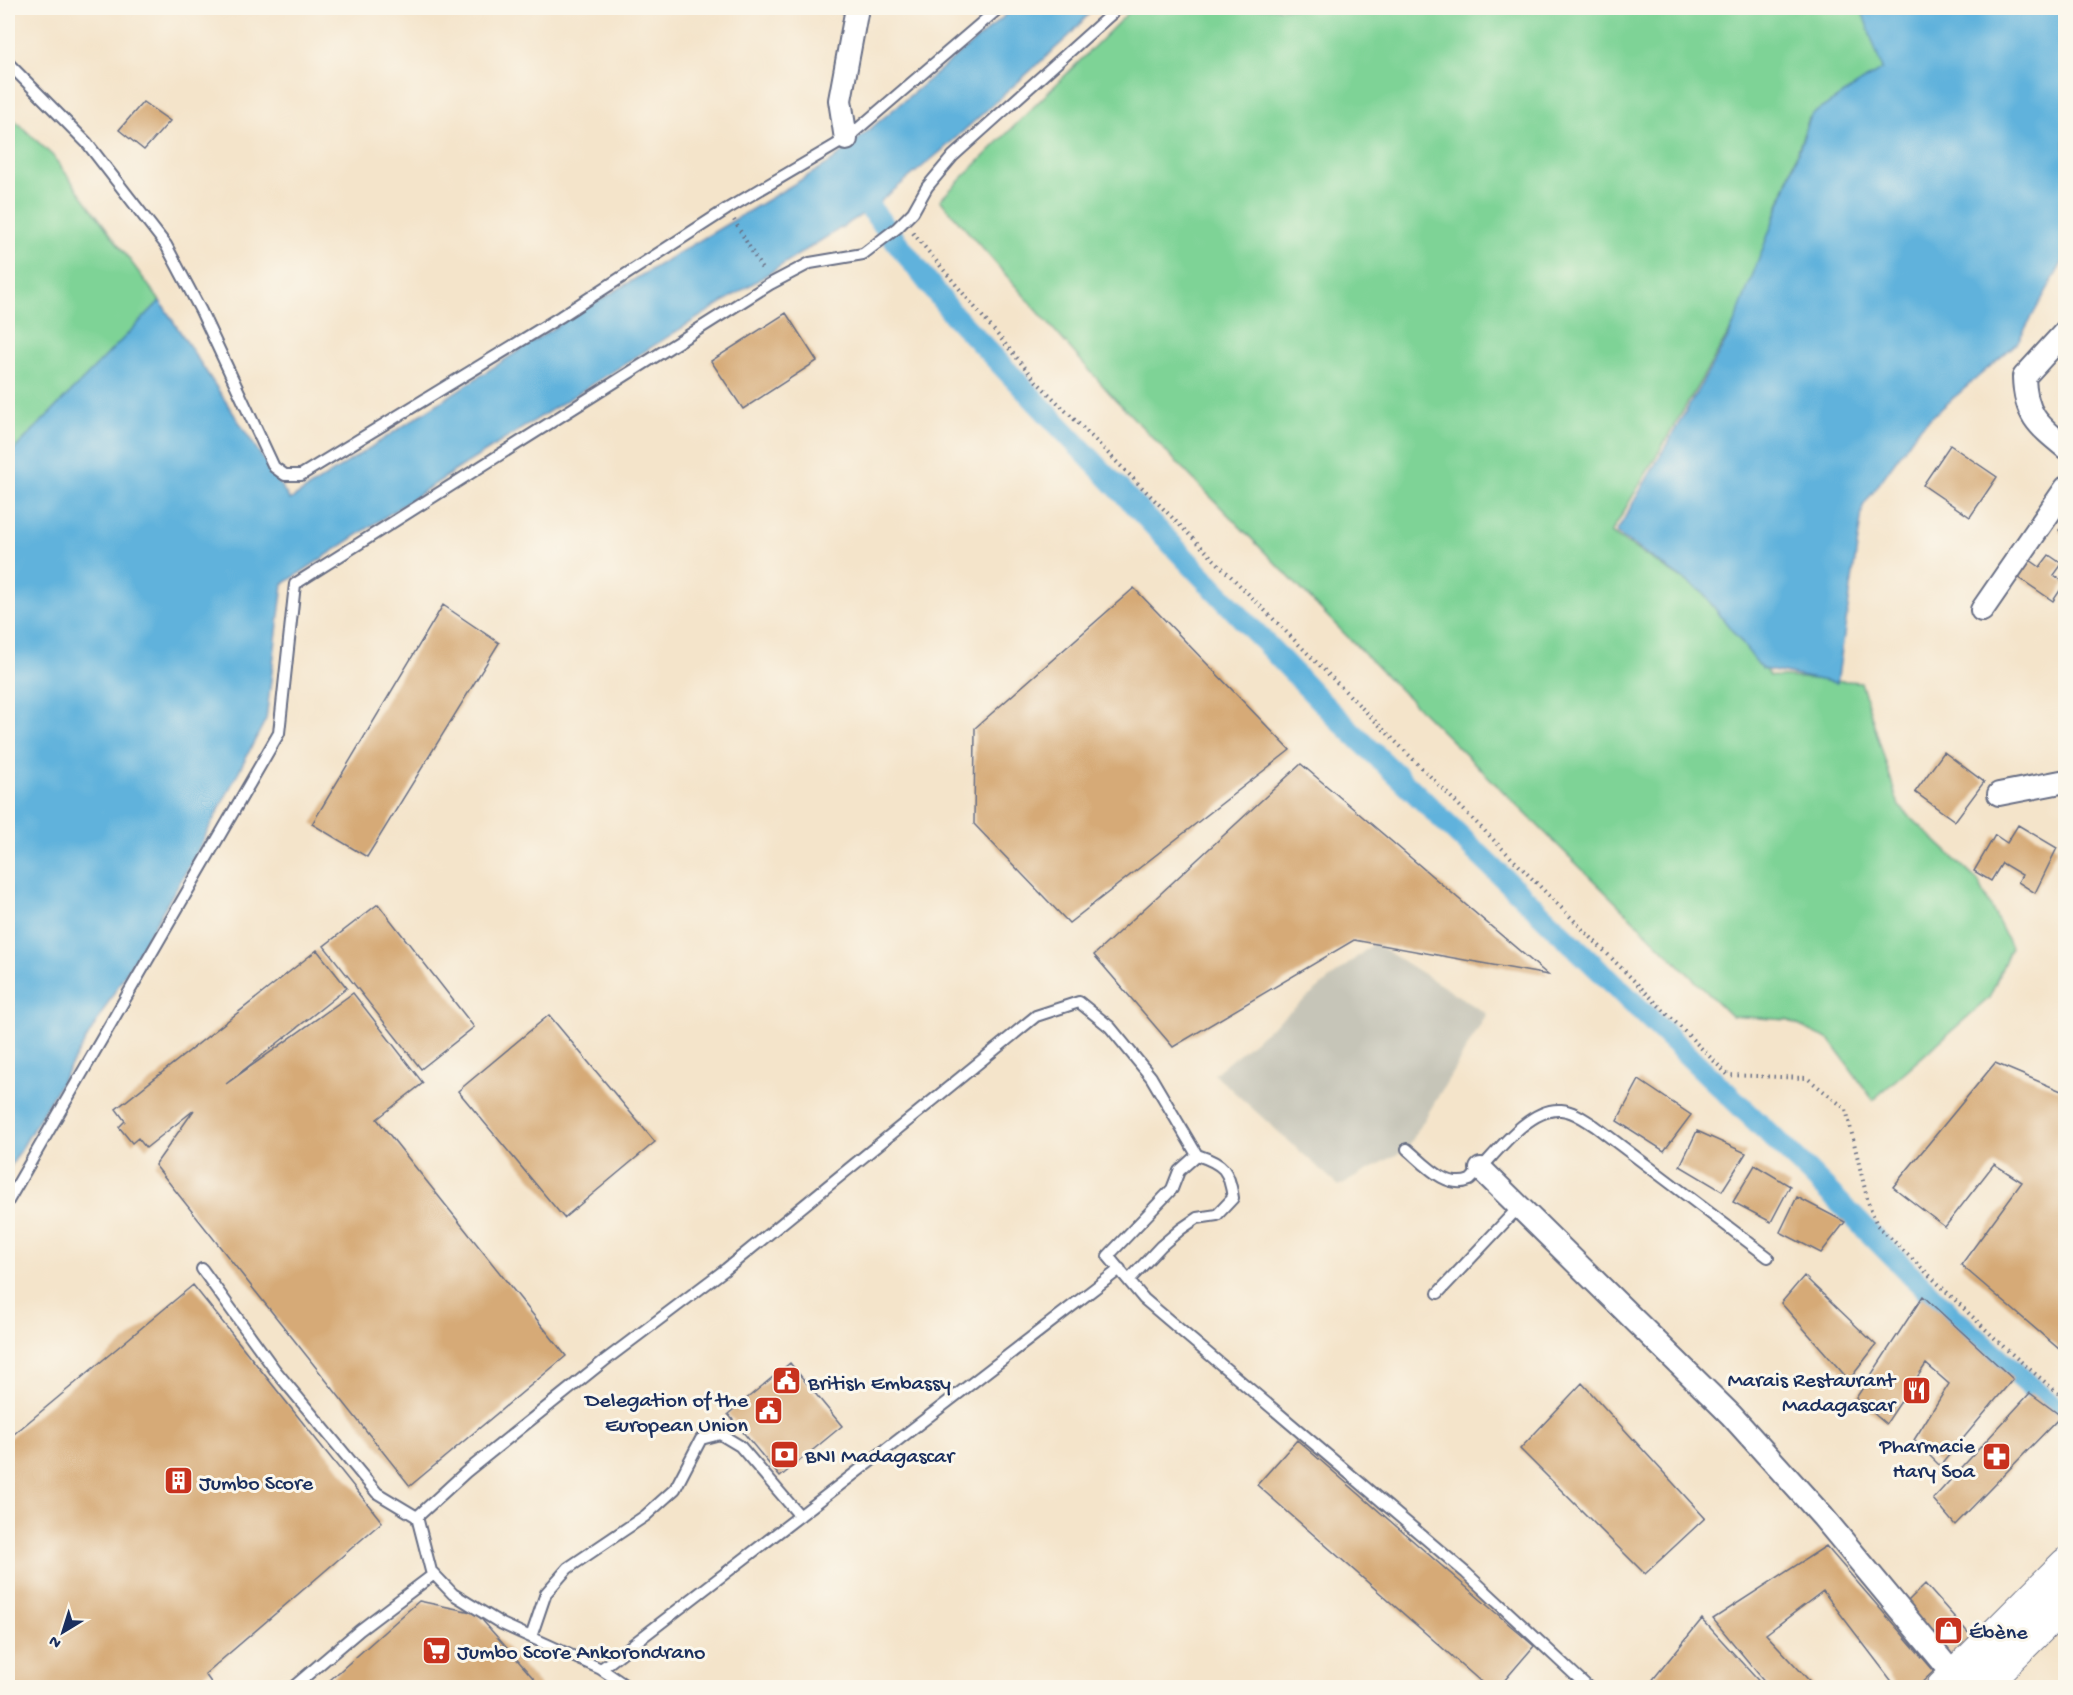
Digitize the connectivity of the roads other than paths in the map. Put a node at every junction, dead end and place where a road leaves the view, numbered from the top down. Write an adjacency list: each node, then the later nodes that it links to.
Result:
1 (857, 8): 5 (street)
2 (999, 8): 5 (lane)
3 (1118, 8): 15 (lane)
4 (8, 63): 5 (lane)
5 (846, 139)
6 (2066, 331): 7 (street)
7 (2066, 448)
8 (2066, 488): 9 (street)
9 (1982, 610)
10 (2066, 781): 11 (street)
11 (1999, 794)
12 (1407, 1149): 14 (lane)
13 (1197, 1155): 19 (lane); 20 (lane); 23 (lane)
14 (1481, 1169): 16 (street); 17 (lane)
15 (8, 1201)
16 (1519, 1208): 21 (lane); 29 (street)
17 (1768, 1257)
18 (202, 1269): 23 (lane)
19 (1120, 1269): 20 (lane); 22 (lane)
20 (1130, 1279): 32 (lane)
21 (1438, 1293)
22 (800, 1516): 27 (lane); 28 (lane)
23 (417, 1517): 25 (lane)
24 (2066, 1564): 29 (main road)
25 (434, 1574): 27 (lane); 30 (lane)
26 (2066, 1602): 29 (main road)
27 (531, 1638): 28 (lane)
28 (601, 1669): 31 (lane)
29 (1959, 1683)
30 (292, 1688)
31 (629, 1688)
32 (1589, 1688)

